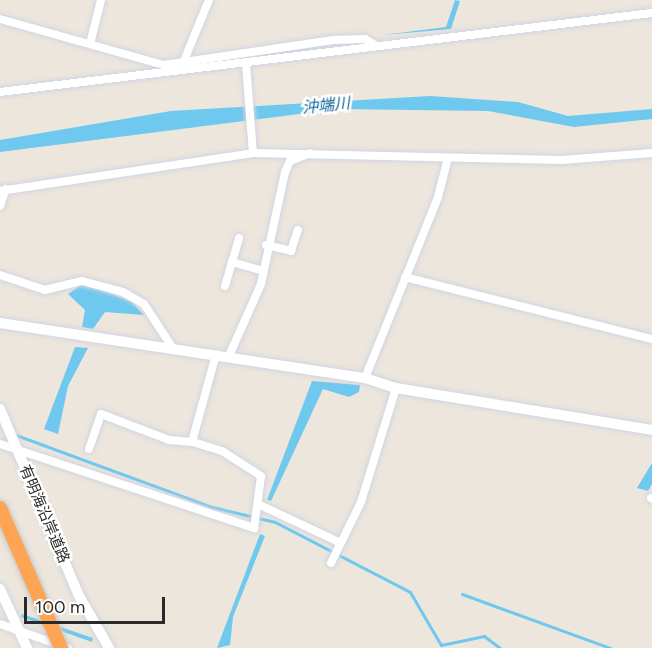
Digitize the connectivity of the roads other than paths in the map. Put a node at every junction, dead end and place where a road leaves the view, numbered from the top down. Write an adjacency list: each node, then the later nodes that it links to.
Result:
1 (101, 0): 5 (street)
2 (209, 0): 7 (street)
3 (652, 13): 6 (street)
4 (0, 18): 5 (street)
5 (91, 40): 7 (street)
6 (376, 45): 7 (street); 8 (street)
7 (183, 63)
8 (247, 68): 9 (street); 10 (street)
9 (0, 92)
10 (253, 149): 11 (street); 14 (street)
11 (311, 153): 13 (street); 18 (street)
12 (652, 153): 13 (street)
13 (448, 158): 22 (street)
14 (3, 190): 15 (street)
15 (0, 206)
16 (298, 230): 18 (street)
17 (239, 238): 19 (street)
18 (266, 245): 20 (street)
19 (232, 262): 20 (street); 23 (street)
20 (264, 271): 28 (street)
21 (0, 275): 26 (street)
22 (405, 277): 25 (street); 29 (street)
23 (225, 286)
24 (0, 323): 26 (street)
25 (652, 339)
26 (172, 347): 27 (street)
27 (216, 354): 28 (street); 33 (street)
28 (229, 356): 29 (street)
29 (365, 378): 30 (street)
30 (396, 388): 32 (street); 40 (street)
31 (0, 409): 35 (street, 有明海沿岸道路)
32 (652, 430)
33 (192, 442): 36 (street); 38 (street)
34 (0, 444): 35 (street)
35 (17, 449): 38 (street); 49 (street, 有明海沿岸道路)
36 (89, 449)
37 (0, 508): 47 (highway, bridge)
38 (259, 508): 40 (street)
39 (0, 522): 46 (highway)
40 (340, 545): 41 (street)
41 (332, 561)
42 (0, 589): 44 (street)
43 (0, 624): 44 (street)
44 (20, 634): 45 (street); 48 (street)
45 (27, 648)
46 (56, 648)
47 (61, 648)
48 (68, 648)
49 (109, 648)

